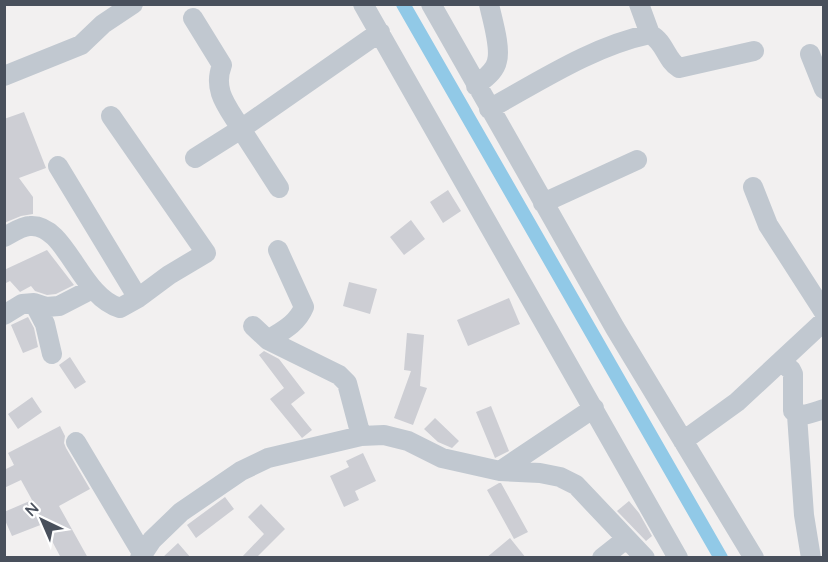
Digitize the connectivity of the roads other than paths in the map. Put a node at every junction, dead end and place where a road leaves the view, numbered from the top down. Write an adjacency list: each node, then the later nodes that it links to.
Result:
1 (133, 4): 11 (street)
2 (363, 4): 7 (street)
3 (431, 4): 12 (street)
4 (489, 4): 12 (street)
5 (639, 4): 8 (street)
6 (193, 18): 16 (street)
7 (380, 32): 16 (street); 35 (street)
8 (651, 34): 9 (street); 14 (street)
9 (754, 51)
10 (810, 54): 13 (street)
11 (4, 75)
12 (476, 87): 14 (street)
13 (824, 89)
14 (489, 109): 22 (street)
15 (111, 116): 26 (street)
16 (241, 129): 17 (street); 20 (street)
17 (195, 158)
18 (637, 160): 22 (street)
19 (58, 166): 26 (street)
20 (279, 188)
21 (753, 188): 28 (street)
22 (543, 203): 39 (street)
23 (4, 237): 25 (street)
24 (278, 250): 32 (street)
25 (92, 289): 26 (street); 27 (street)
26 (138, 298)
27 (34, 303): 29 (street); 33 (street)
28 (824, 312)
29 (4, 315)
30 (824, 321): 34 (street)
31 (253, 326): 32 (street)
32 (268, 340): 38 (street)
33 (52, 354)
34 (781, 361): 37 (street); 39 (street)
35 (594, 408): 41 (street); 46 (street)
36 (824, 410): 37 (street)
37 (796, 415): 48 (street)
38 (361, 436): 41 (street); 43 (street)
39 (683, 441): 47 (street)
40 (76, 442): 43 (street)
41 (500, 471): 42 (street)
42 (626, 539): 44 (street); 45 (street)
43 (141, 555)
44 (602, 558)
45 (645, 558)
46 (678, 558)
47 (753, 558)
48 (811, 558)

